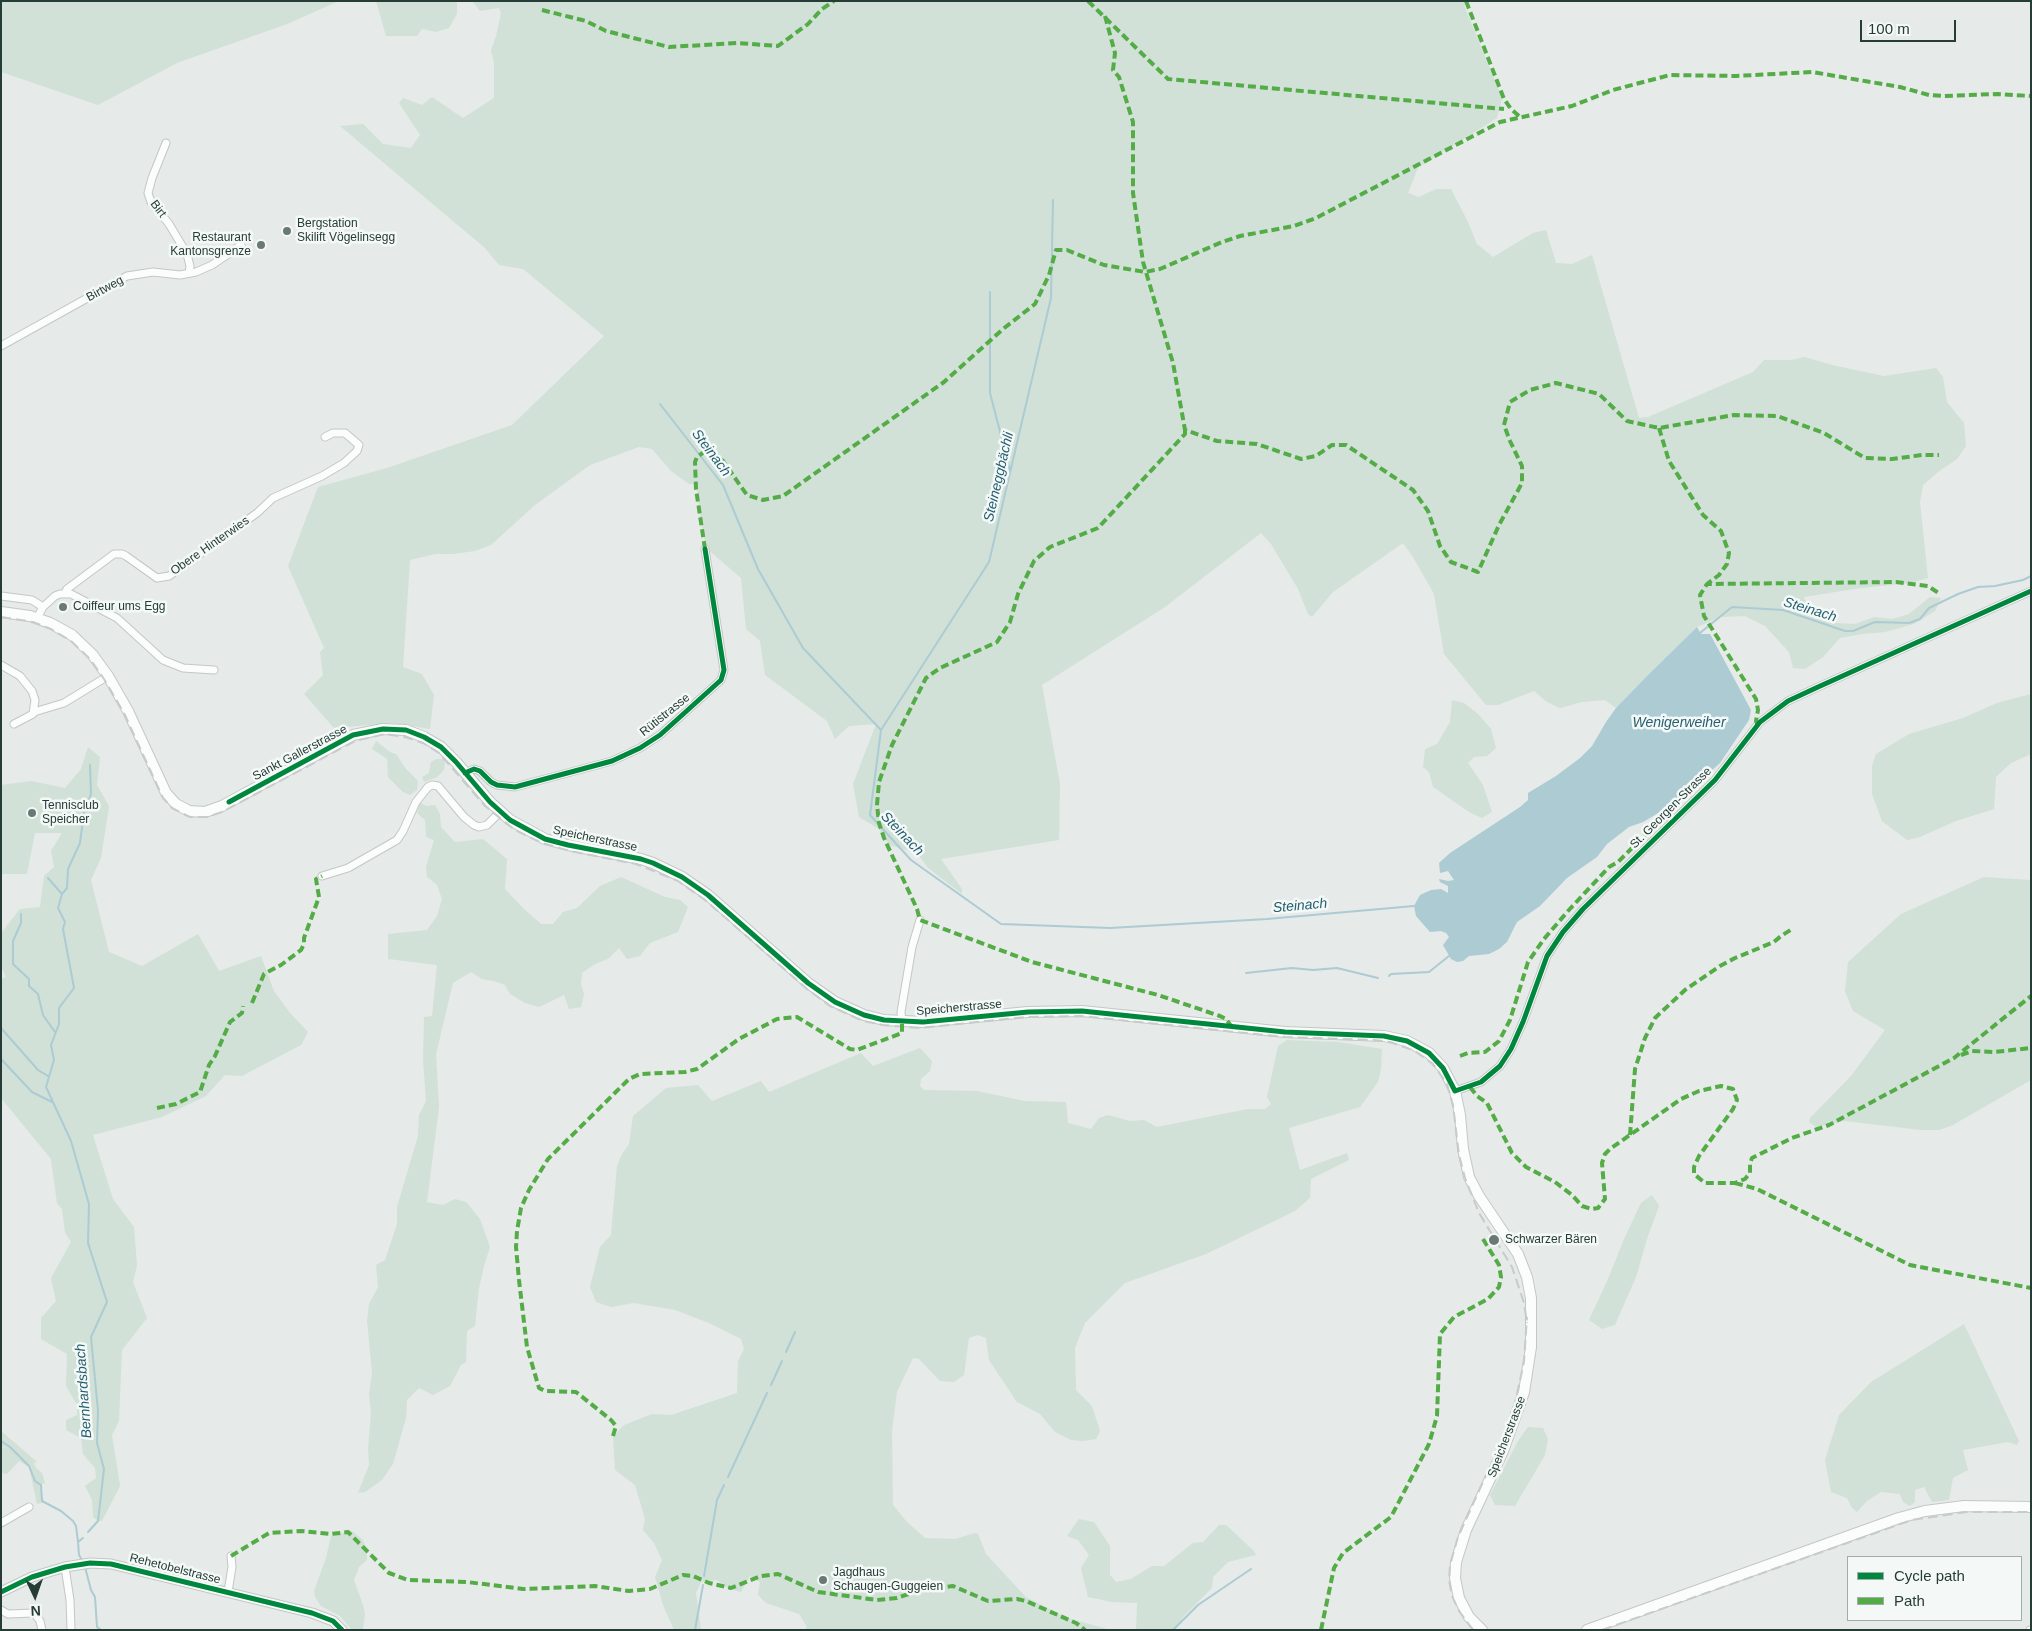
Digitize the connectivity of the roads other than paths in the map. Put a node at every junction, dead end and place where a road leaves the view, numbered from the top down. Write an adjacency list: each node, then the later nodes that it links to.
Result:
1 (166, 143): 3 (street, Birt)
2 (241, 245): 3 (street, Birtweg)
3 (189, 273): 4 (street, Birtweg)
4 (1, 346)
5 (325, 437): 8 (street, Obere Hinterwies)
6 (705, 550): 19 (street, Rütistrasse)
7 (2031, 591): 24 (street, St. Georgen-Strasse)
8 (65, 593): 10 (street, Obere Hinterwies); 14 (street)
9 (1, 596): 10 (street)
10 (43, 607): 12 (street, Obere Hinterwies)
11 (1, 612): 12 (main road, Sankt Gallerstrasse)
12 (37, 618): 15 (main road, Sankt Gallerstrasse)
13 (1, 665): 16 (street)
14 (214, 670)
15 (108, 676): 16 (street); 18 (main road, Sankt Gallerstrasse)
16 (34, 712): 17 (street)
17 (14, 724)
18 (383, 729): 19 (main road, Speicherstrasse)
19 (465, 773): 20 (main road, Speicherstrasse)
20 (500, 812): 21 (street); 23 (main road, Speicherstrasse)
21 (322, 876)
22 (920, 920): 23 (street)
23 (902, 1022): 24 (main road, Speicherstrasse)
24 (1455, 1091): 36 (main road, Speicherstrasse)
25 (29, 1507): 27 (street)
26 (2031, 1507): 37 (main road)
27 (1, 1523)
28 (231, 1556): 31 (street)
29 (65, 1567): 30 (street, Rehetobelstrasse); 31 (street, Rehetobelstrasse); 34 (street)
30 (1, 1592)
31 (228, 1592): 35 (street, Rehetobelstrasse)
32 (1, 1610): 33 (street)
33 (42, 1630)
34 (71, 1630)
35 (342, 1630)
36 (1482, 1630)
37 (1587, 1630)

